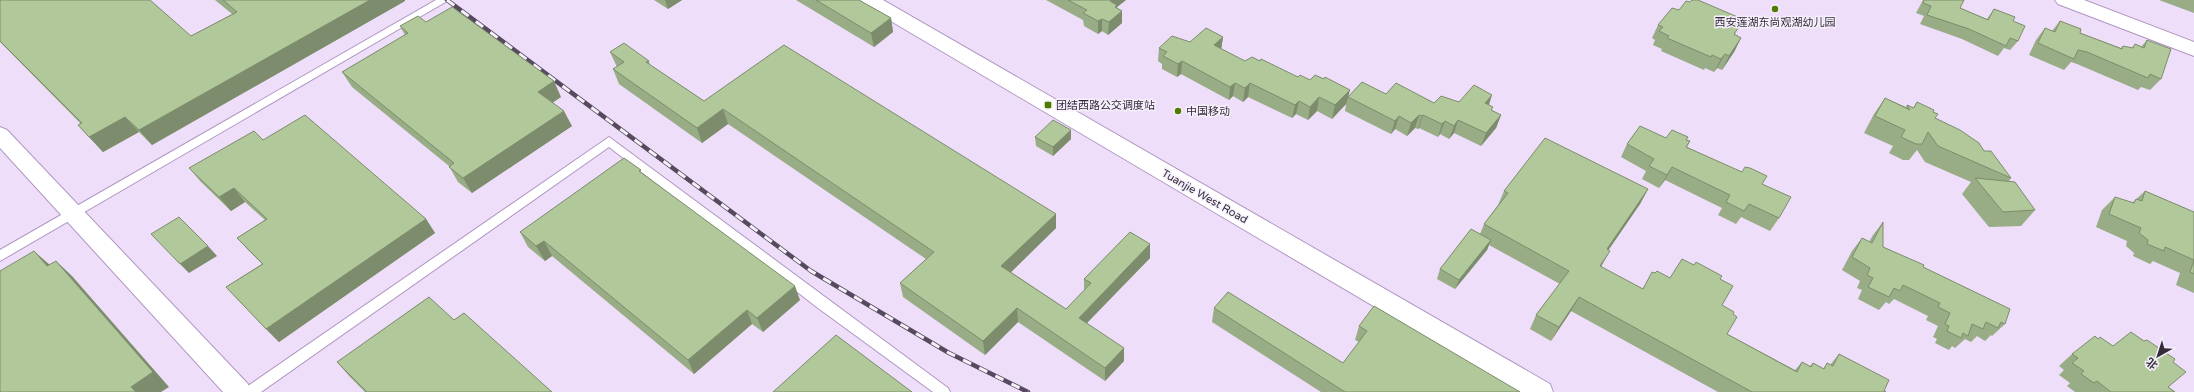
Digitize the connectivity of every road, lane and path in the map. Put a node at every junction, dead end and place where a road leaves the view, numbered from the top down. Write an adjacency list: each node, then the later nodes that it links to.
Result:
1 (444, 0): 6 (lane)
2 (869, 0): 11 (street, Tuanjie West Road)
3 (2065, 0): 4 (street)
4 (2194, 48)
5 (0, 136): 6 (street)
6 (74, 213): 7 (lane); 8 (street)
7 (0, 256)
8 (239, 392)
9 (250, 392): 10 (lane)
10 (943, 392)
11 (1541, 392)

